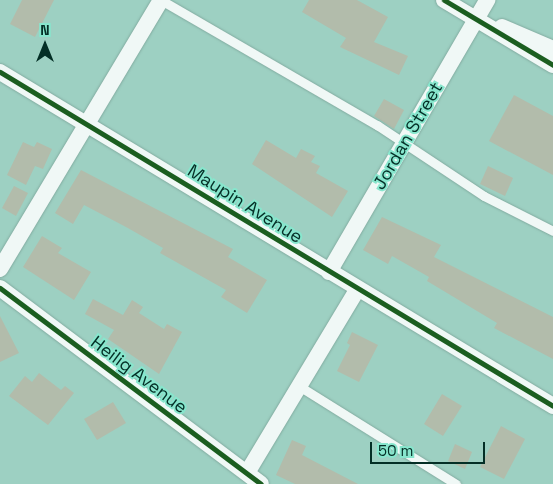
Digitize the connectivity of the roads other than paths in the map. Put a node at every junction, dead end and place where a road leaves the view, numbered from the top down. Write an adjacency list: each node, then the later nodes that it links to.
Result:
1 (161, 0): 8 (street); 9 (lane)
2 (444, 0): 4 (street)
3 (487, 0): 4 (street, Jordan Street)
4 (476, 19): 5 (street); 6 (street); 9 (street, Jordan Street)
5 (553, 49)
6 (553, 65)
7 (0, 72): 8 (street, Maupin Avenue)
8 (89, 125): 11 (street); 12 (street, Maupin Avenue)
9 (404, 144): 10 (lane); 12 (street, Jordan Street)
10 (553, 232)
11 (0, 269)
12 (328, 272): 14 (street, Maupin Avenue)
13 (0, 288): 17 (street, Heilig Avenue)
14 (357, 290): 15 (street); 16 (street, Maupin Avenue)
15 (300, 386): 17 (street); 19 (lane)
16 (553, 406)
17 (247, 473): 18 (street, Heilig Avenue)
18 (261, 484)
19 (456, 484)

